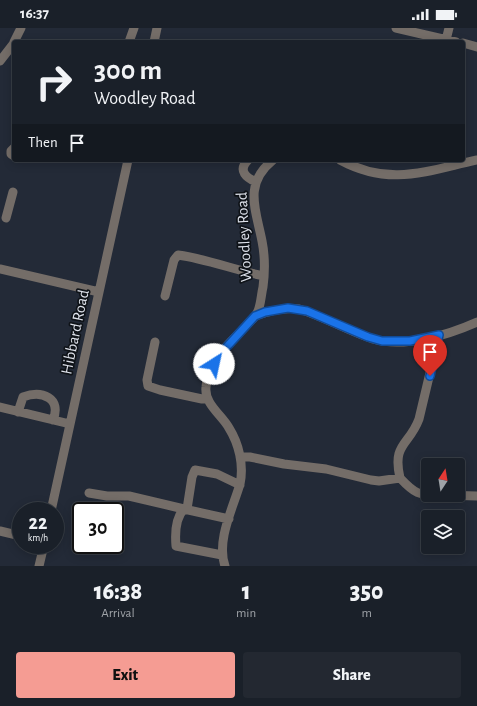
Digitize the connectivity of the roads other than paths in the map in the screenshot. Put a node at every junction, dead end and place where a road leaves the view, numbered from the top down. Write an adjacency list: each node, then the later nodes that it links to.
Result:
1 (21, 28): 6 (street)
2 (134, 28): 7 (street)
3 (157, 28): 8 (street)
4 (396, 28): 9 (street)
5 (449, 28): 9 (street)
6 (15, 40)
7 (130, 40)
8 (154, 40)
9 (446, 40)
10 (465, 44): 12 (street)
11 (12, 45): 13 (street)
12 (477, 47)
13 (0, 61)
14 (477, 160): 18 (street)
15 (128, 162): 24 (street, Hibbard Road)
16 (247, 162): 19 (street)
17 (269, 162): 19 (street, Woodley Road)
18 (345, 162)
19 (256, 182): 23 (street, Woodley Road)
20 (13, 192): 21 (street)
21 (6, 218)
22 (0, 270): 24 (street)
23 (264, 276): 25 (street); 26 (street, Woodley Road)
24 (99, 292): 34 (street, Hibbard Road)
25 (166, 296)
26 (255, 316): 28 (street); 30 (street, Woodley Road)
27 (477, 322): 28 (street)
28 (439, 335): 36 (street)
29 (155, 342): 30 (street)
30 (208, 398): 35 (street)
31 (0, 408): 32 (street)
32 (18, 412): 33 (street); 33 (street)
33 (53, 420): 34 (street)
34 (70, 424): 42 (street, Hibbard Road)
35 (240, 457): 36 (street); 37 (street)
36 (400, 478): 39 (street)
37 (240, 485): 43 (street); 44 (street)
38 (89, 493): 43 (street)
39 (421, 495)
40 (465, 496): 41 (street)
41 (477, 496)
42 (53, 502)
43 (185, 509): 44 (street); 48 (street)
44 (229, 519): 48 (street)
45 (0, 531): 46 (street)
46 (12, 534)
47 (42, 554): 49 (street)
48 (222, 555): 50 (street)
49 (39, 566)
50 (225, 566)

